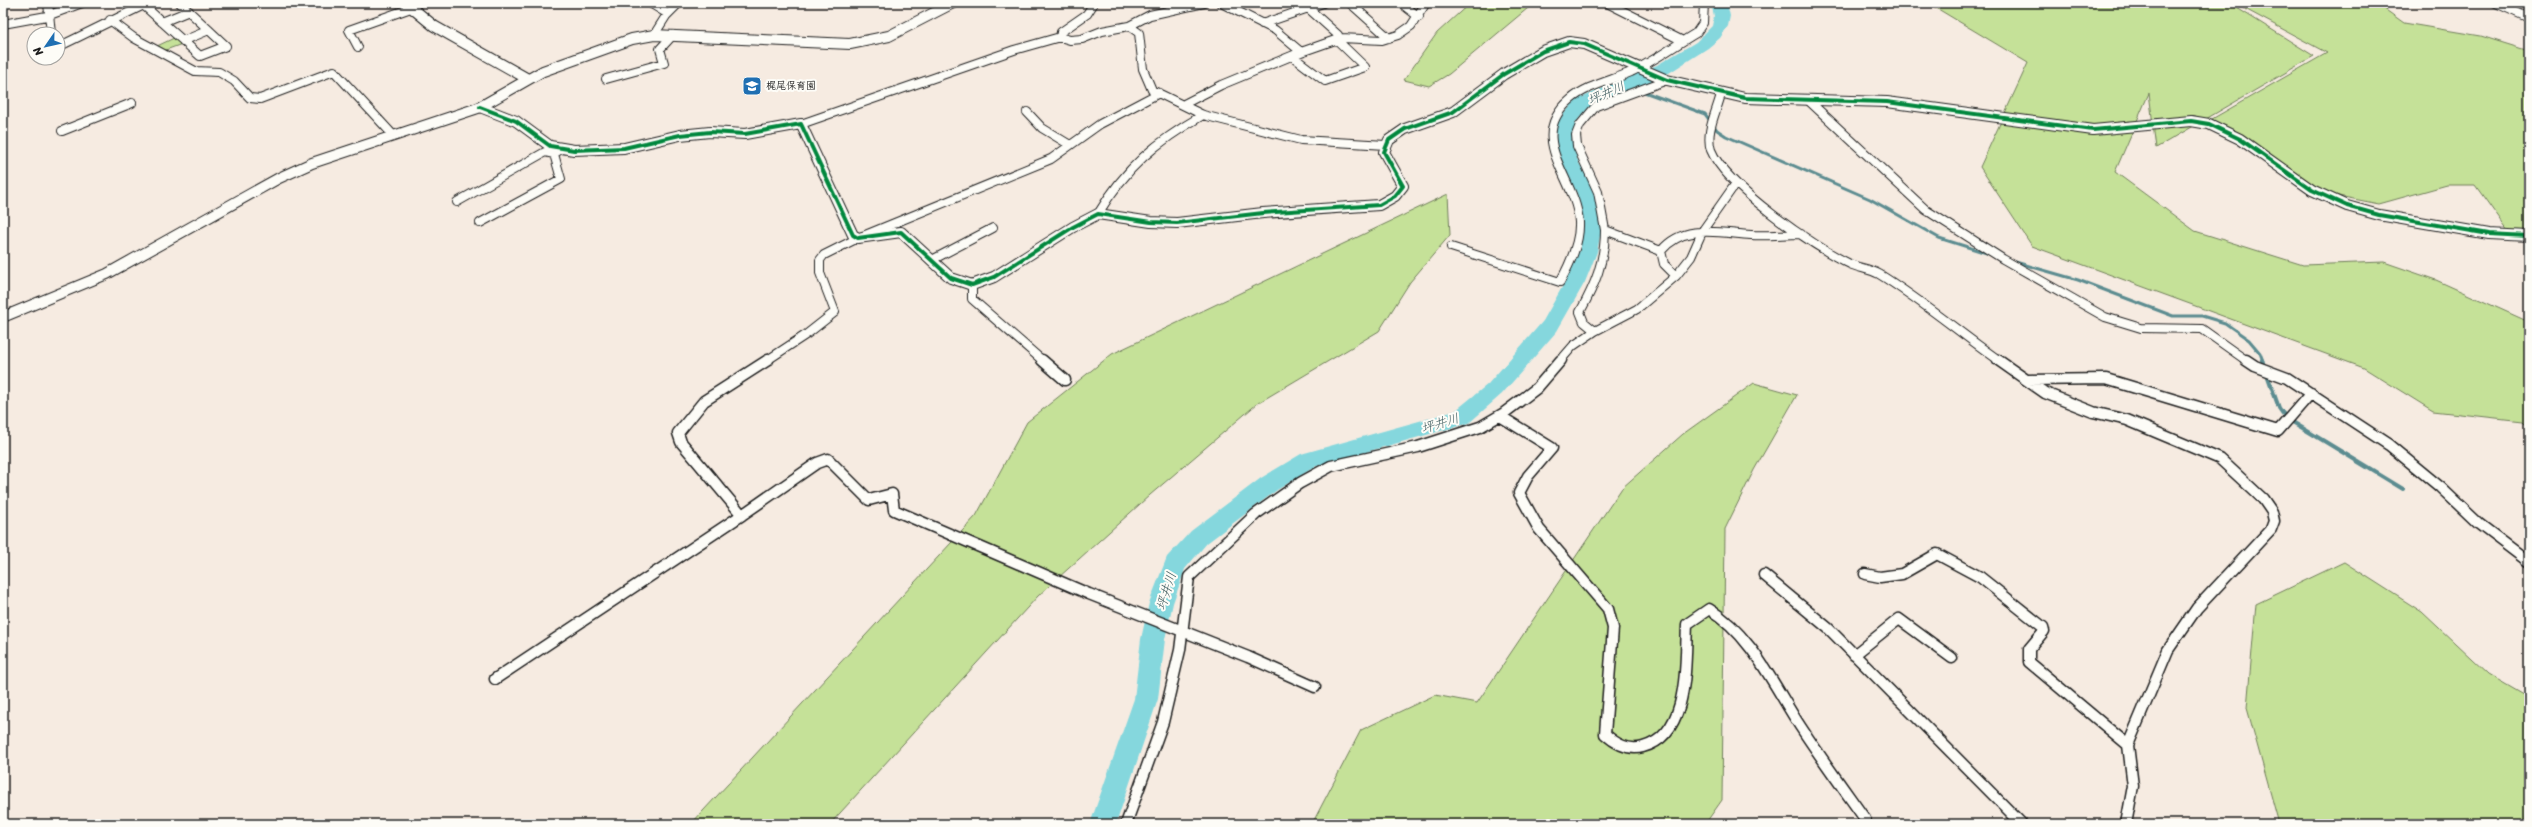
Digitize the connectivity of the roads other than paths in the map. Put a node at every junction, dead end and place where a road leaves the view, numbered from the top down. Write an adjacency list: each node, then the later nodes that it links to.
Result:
1 (48, 3): 22 (street)
2 (82, 3): 22 (street)
3 (180, 3): 20 (street)
4 (650, 3): 21 (street)
5 (679, 3): 21 (street)
6 (953, 3): 33 (street)
7 (1094, 3): 34 (street)
8 (1204, 3): 30 (street)
9 (1221, 3): 28 (street)
10 (1323, 3): 19 (street)
11 (1350, 3): 36 (street)
12 (1401, 3): 23 (street)
13 (1426, 3): 23 (street)
14 (1607, 3): 38 (street)
15 (1704, 3): 38 (street)
16 (2496, 3): 24 (street)
17 (144, 4): 25 (street); 26 (street)
18 (409, 6): 40 (street); 44 (street)
19 (1308, 8): 28 (street); 35 (street)
20 (189, 11): 26 (street); 31 (street)
21 (668, 14): 32 (street)
22 (47, 16): 27 (street); 29 (street)
23 (1419, 17): 36 (street)
24 (2529, 18)
25 (110, 20): 39 (street); 57 (street)
26 (162, 22): 37 (street)
27 (3, 24)
28 (1262, 24): 41 (street)
29 (49, 26)
30 (1129, 26): 34 (street); 47 (street)
31 (210, 30): 37 (street); 37 (street)
32 (654, 35): 33 (street); 44 (street)
33 (673, 35): 45 (street)
34 (1060, 37): 55 (street)
35 (1338, 38): 36 (street); 41 (street); 42 (street)
36 (1389, 38)
37 (182, 41)
38 (1683, 41): 43 (street)
39 (66, 43)
40 (358, 47)
41 (1301, 52): 42 (street)
42 (1292, 56): 51 (street)
43 (1639, 69): 46 (street); 58 (street); 71 (street)
44 (528, 79): 52 (street)
45 (606, 79)
46 (1664, 79): 48 (street); 66 (street)
47 (1159, 93): 51 (street); 59 (street)
48 (1721, 94): 49 (street); 61 (street)
49 (1809, 101): 69 (street); 80 (street)
50 (132, 103): 56 (street)
51 (1184, 104): 54 (street)
52 (480, 107): 57 (street); 60 (street)
53 (1027, 112): 59 (street)
54 (1203, 115): 58 (street); 63 (street)
55 (801, 124): 60 (street); 70 (street)
56 (62, 131)
57 (393, 135): 76 (street)
58 (1386, 145): 63 (street)
59 (1070, 146): 70 (street)
60 (558, 151): 62 (street); 64 (street)
61 (1736, 183): 67 (street); 68 (street)
62 (457, 202)
63 (1098, 214): 75 (street)
64 (480, 223)
65 (992, 228): 73 (street)
66 (1605, 230): 72 (street); 77 (street)
67 (1703, 230): 68 (street); 72 (street); 74 (street)
68 (1801, 234): 79 (street)
69 (2529, 236)
70 (858, 238): 73 (street); 82 (street)
71 (1451, 247)
72 (1662, 251): 74 (street)
73 (932, 260): 75 (street)
74 (1676, 276): 77 (street)
75 (972, 285): 78 (street)
76 (3, 317)
77 (1594, 331): 81 (street)
78 (1065, 380)
79 (2028, 380): 80 (street); 91 (street)
80 (2311, 393): 83 (street)
81 (1500, 416): 86 (street); 93 (street)
82 (742, 515): 86 (street); 89 (street)
83 (2529, 562)
84 (1866, 574): 91 (street)
85 (1764, 575): 87 (street)
86 (1182, 631): 90 (street); 92 (street)
87 (1854, 655): 88 (street); 94 (street)
88 (1952, 658)
89 (495, 679)
90 (1315, 687)
91 (2128, 745): 95 (street)
92 (1126, 824)
93 (1863, 824)
94 (2022, 824)
95 (2126, 824)

